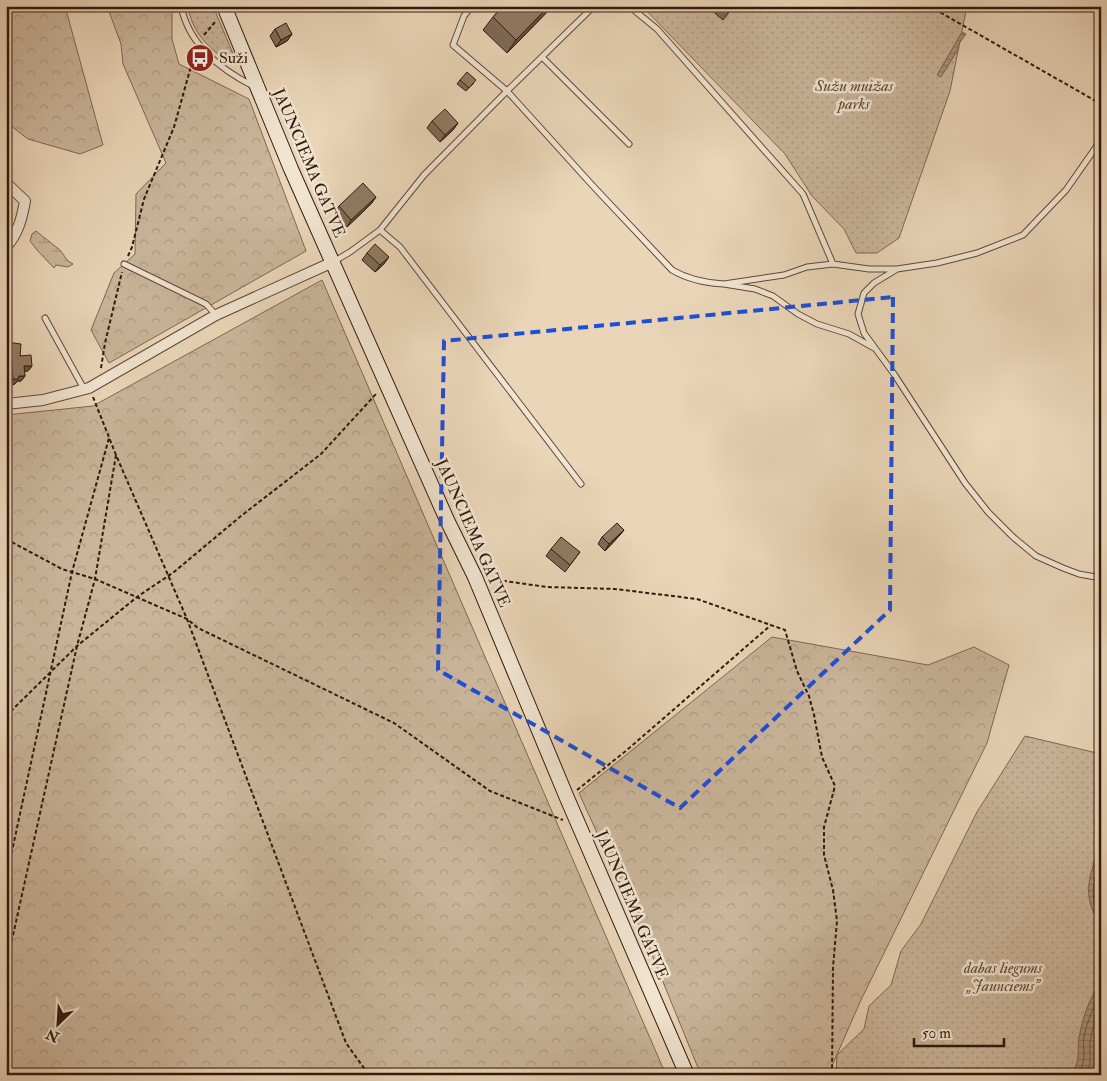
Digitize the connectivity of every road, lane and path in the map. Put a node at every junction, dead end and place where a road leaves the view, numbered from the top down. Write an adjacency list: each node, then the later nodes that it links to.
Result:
1 (160, 6): 8 (path)
2 (181, 6): 8 (lane)
3 (472, 6): 12 (lane)
4 (594, 6): 10 (lane)
5 (630, 6): 21 (lane)
6 (929, 6): 13 (path)
7 (224, 8): 9 (path); 11 (main road, JAUNCIEMA GATVE)
8 (183, 15): 9 (lane)
9 (197, 42): 11 (lane); 20 (path)
10 (542, 57): 12 (lane); 15 (lane)
11 (257, 87): 19 (main road, JAUNCIEMA GATVE)
12 (507, 91): 17 (lane); 23 (lane)
13 (1101, 104)
14 (1101, 140): 22 (lane)
15 (629, 144)
16 (6, 184): 18 (street)
17 (380, 230): 19 (lane); 33 (lane)
18 (10, 243)
19 (333, 262): 24 (street); 28 (main road, JAUNCIEMA GATVE)
20 (124, 264): 24 (lane); 27 (path)
21 (833, 264): 22 (lane); 23 (lane)
22 (897, 269): 26 (lane)
23 (724, 284): 26 (lane)
24 (216, 315): 27 (street)
25 (45, 318): 29 (lane)
26 (874, 348): 38 (lane)
27 (99, 381): 29 (street)
28 (388, 384): 36 (path); 37 (main road, JAUNCIEMA GATVE)
29 (87, 388): 30 (street); 31 (path)
30 (6, 404)
31 (109, 437): 32 (path); 35 (path)
32 (116, 455): 36 (path); 39 (path)
33 (580, 484)
34 (6, 539): 35 (path)
35 (72, 572): 39 (path); 44 (path)
36 (169, 576): 40 (path); 41 (path)
37 (475, 577): 42 (path); 46 (main road, JAUNCIEMA GATVE)
38 (1101, 578)
39 (95, 579): 40 (path); 43 (path)
40 (137, 597): 41 (path); 43 (path)
41 (187, 618): 47 (path); 50 (path)
42 (771, 625): 46 (path); 52 (path)
43 (77, 646): 44 (path); 49 (path)
44 (51, 674): 45 (path); 48 (path)
45 (6, 716)
46 (567, 798): 47 (main road, JAUNCIEMA GATVE)
47 (579, 827): 51 (main road, JAUNCIEMA GATVE)
48 (6, 879)
49 (6, 967)
50 (369, 1075)
51 (687, 1075)
52 (832, 1075)

